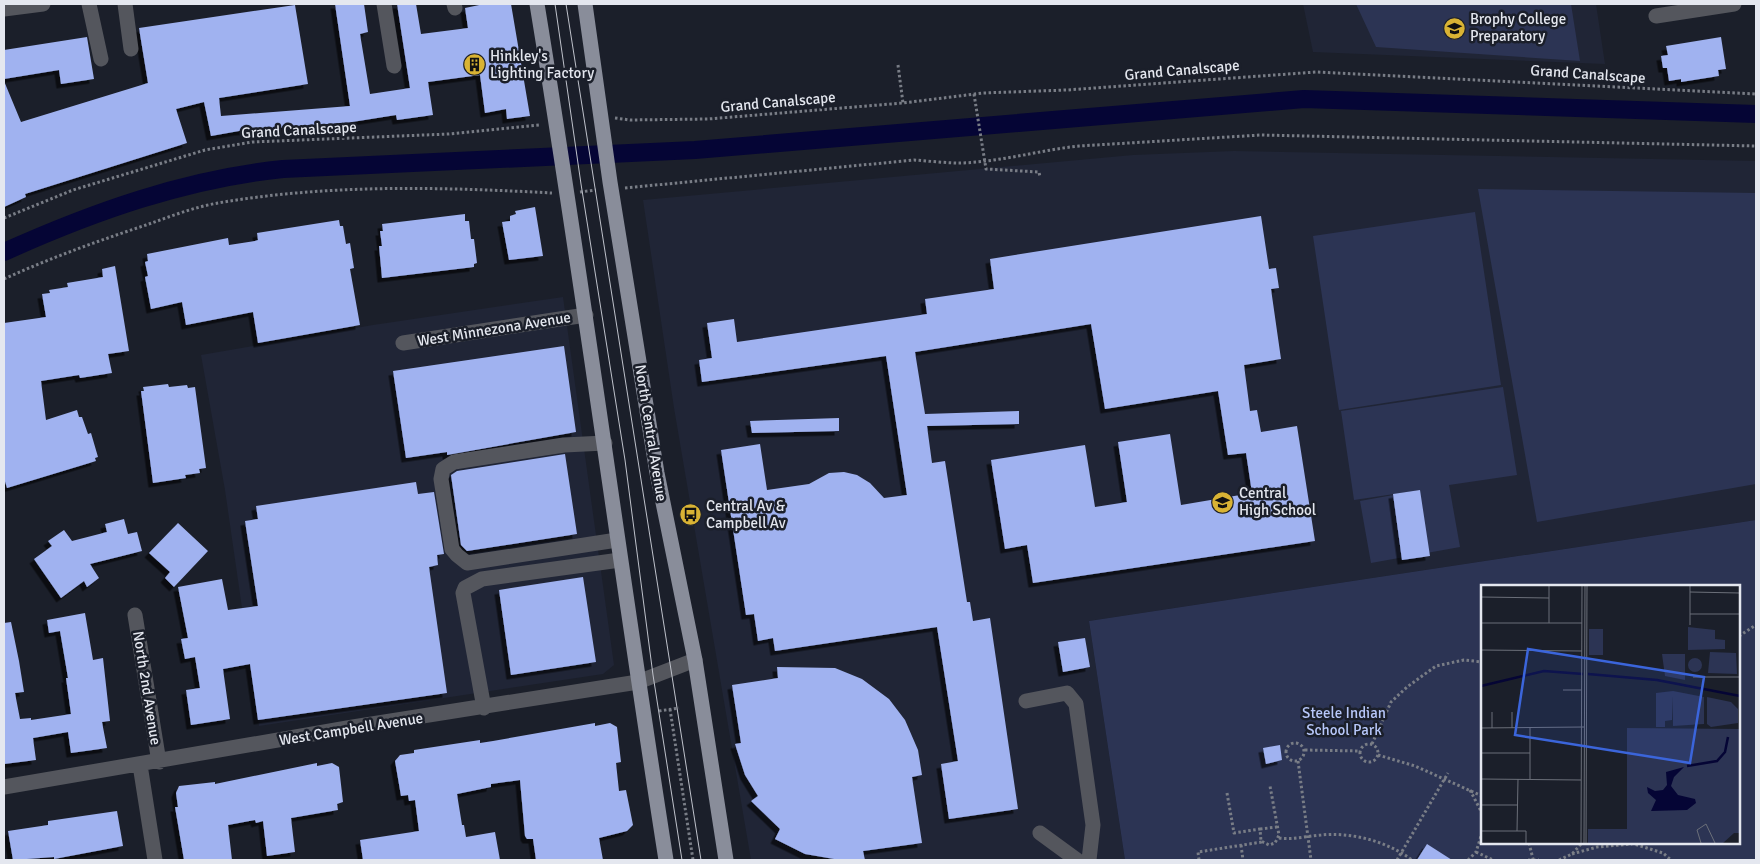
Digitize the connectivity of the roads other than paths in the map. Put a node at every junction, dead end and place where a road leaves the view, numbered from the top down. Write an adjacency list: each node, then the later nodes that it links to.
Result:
1 (43, 4): 8 (street)
2 (89, 4): 11 (street)
3 (125, 4): 10 (street)
4 (384, 4): 12 (street)
5 (537, 4): 13 (main road)
6 (585, 4): 19 (main road, North Central Avenue)
7 (1734, 4): 9 (street)
8 (4, 9)
9 (1656, 16)
10 (132, 49)
11 (101, 59)
12 (394, 66)
13 (586, 315): 14 (street, West Minnezona Avenue); 15 (main road)
14 (402, 343)
15 (605, 443): 16 (main road); 16 (street)
16 (617, 540): 17 (main road)
17 (620, 560): 20 (main road); 22 (street)
18 (135, 615): 23 (street, North 2nd Avenue)
19 (695, 660): 20 (street, West Campbell Avenue); 29 (main road, North Central Avenue)
20 (638, 682): 22 (street, West Campbell Avenue); 28 (main road)
21 (1026, 701): 31 (street)
22 (484, 708): 23 (street, West Campbell Avenue)
23 (159, 762): 24 (street, West Campbell Avenue)
24 (140, 765): 25 (street, West Campbell Avenue); 27 (street, North 2nd Avenue)
25 (4, 786)
26 (1040, 833): 30 (street)
27 (154, 860)
28 (666, 860)
29 (726, 860)
30 (1077, 860)
31 (1089, 860)

